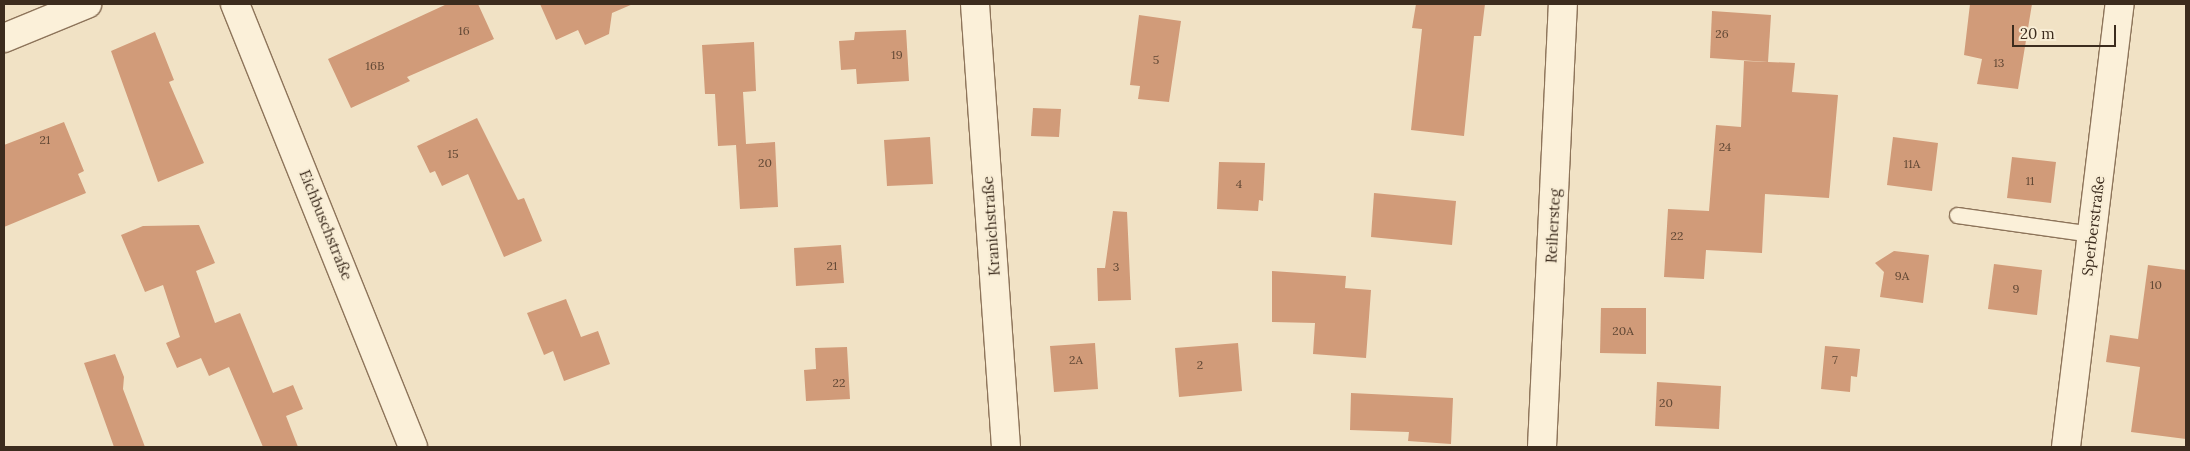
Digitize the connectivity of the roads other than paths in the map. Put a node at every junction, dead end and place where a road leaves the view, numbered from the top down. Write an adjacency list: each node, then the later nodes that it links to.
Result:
1 (87, 4): 6 (street)
2 (235, 4): 9 (street, Eichbuschstraße)
3 (975, 4): 10 (street, Kranichstraße)
4 (1563, 4): 11 (street, Reihersteg)
5 (2120, 4): 8 (street, Sperberstraße)
6 (4, 38)
7 (1957, 215): 8 (lane)
8 (2092, 234): 12 (street, Sperberstraße)
9 (413, 447)
10 (1006, 447)
11 (1542, 447)
12 (2066, 447)

